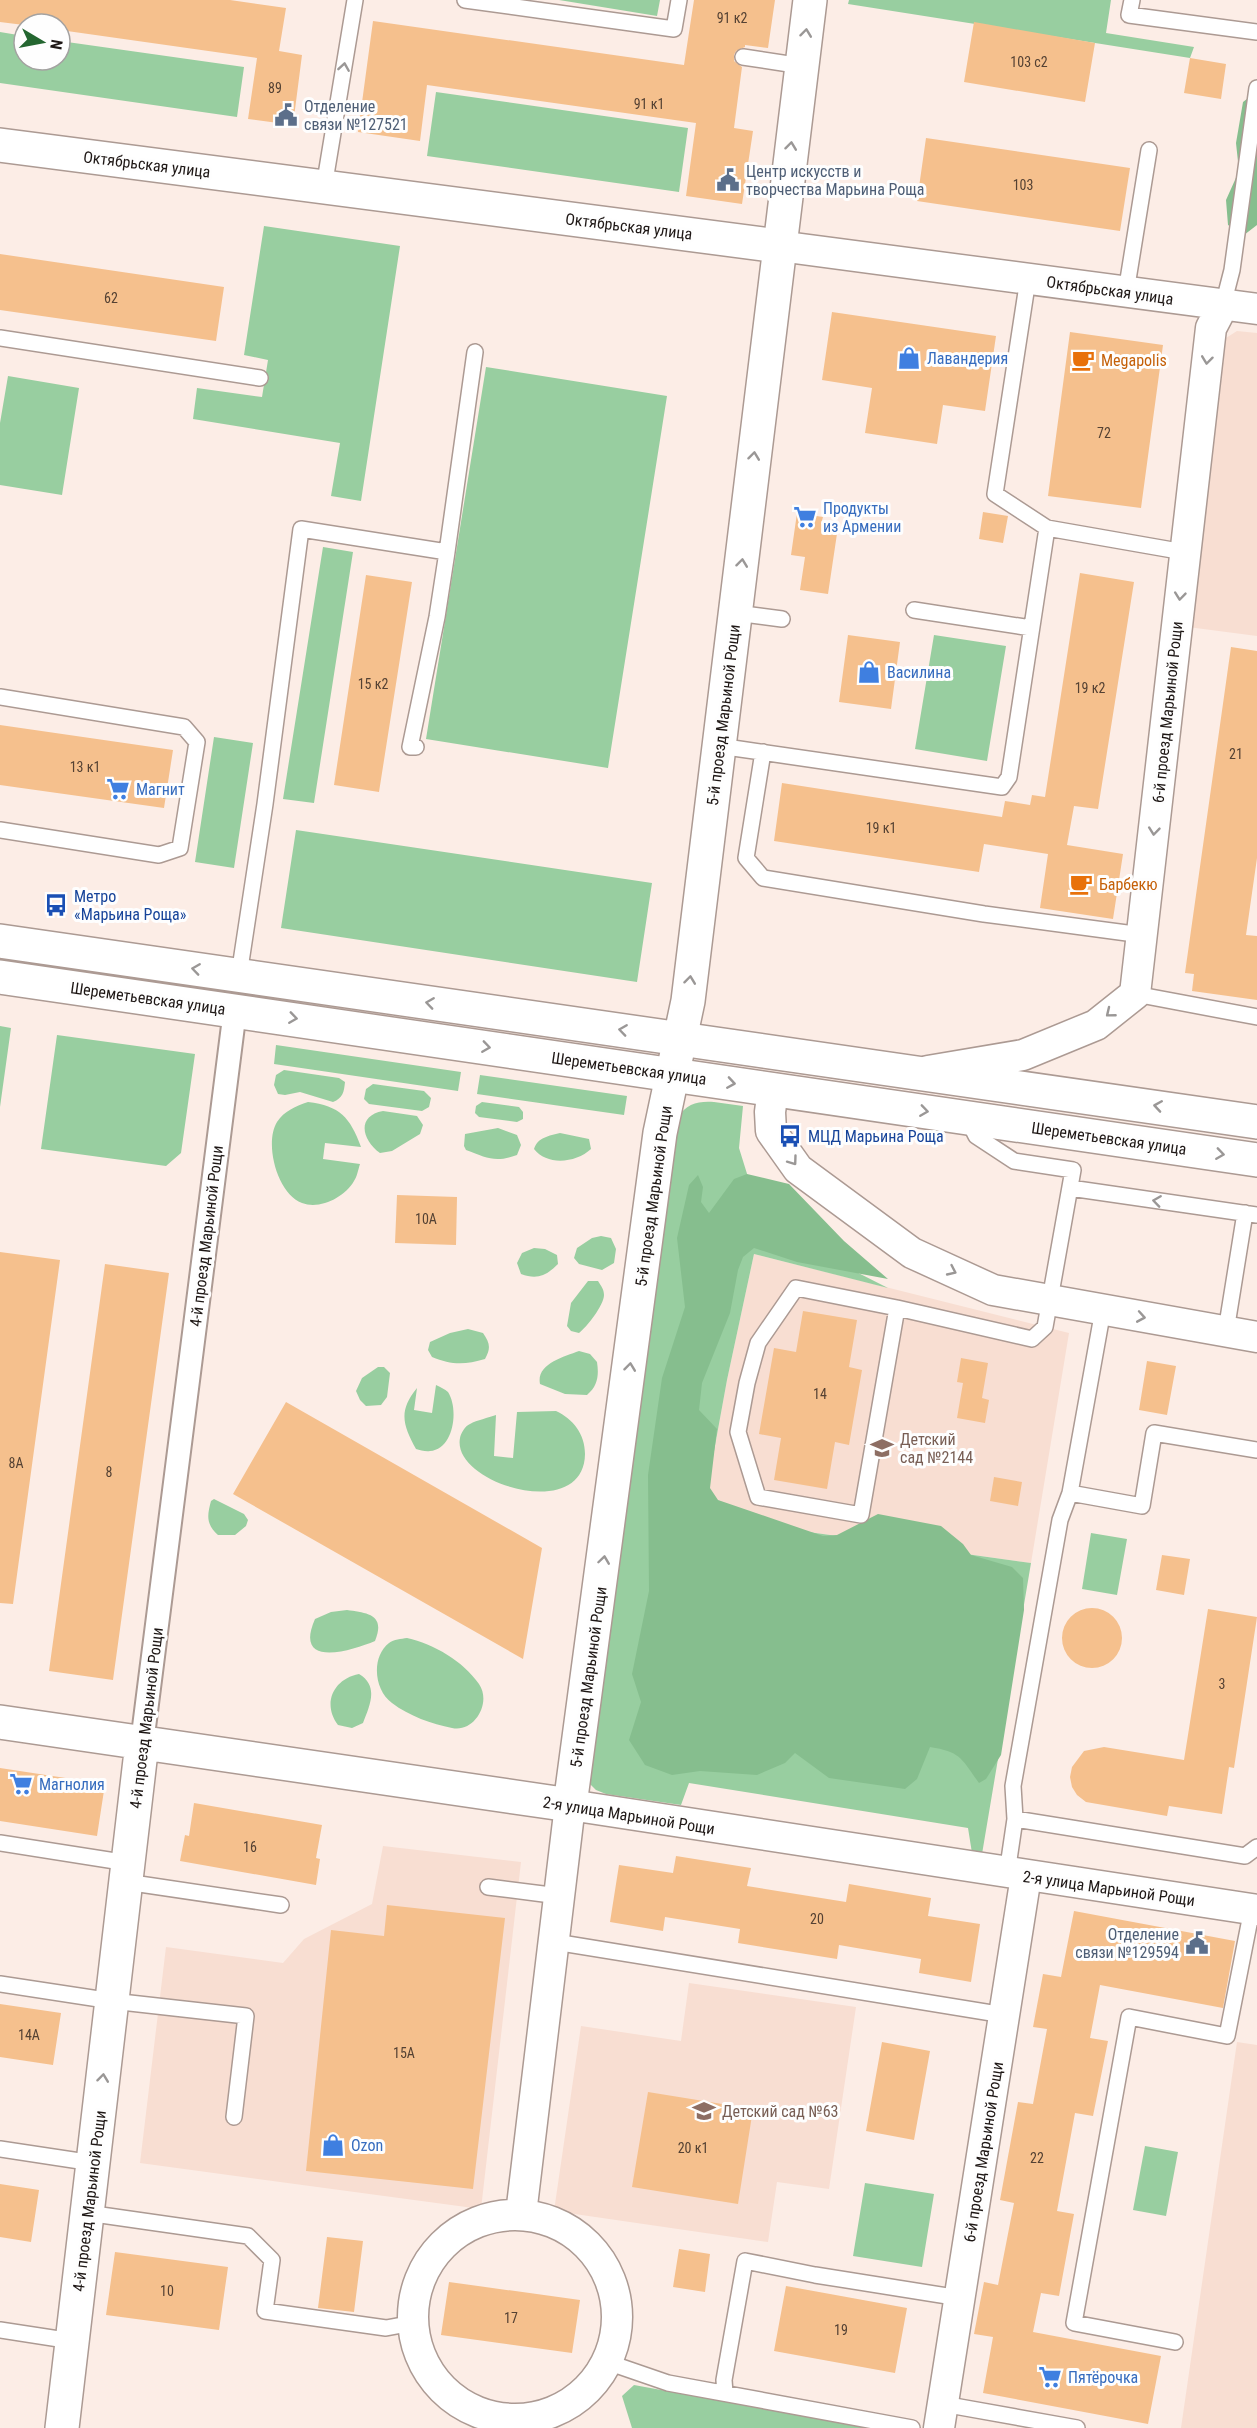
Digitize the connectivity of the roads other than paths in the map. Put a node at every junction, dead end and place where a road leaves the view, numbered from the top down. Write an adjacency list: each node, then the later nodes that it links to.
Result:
1 (355, 0): 12 (lane, one-way to 1)
2 (465, 0): 3 (lane)
3 (679, 0)
4 (810, 0): 8 (street, 5-й проезд Марьиной Рощи, one-way to 4)
5 (1132, 0): 6 (lane)
6 (1257, 32)
7 (743, 57): 8 (lane)
8 (801, 66): 13 (street, 5-й проезд Марьиной Рощи, one-way to 8)
9 (1257, 88): 16 (lane)
10 (0, 145): 12 (street, Октябрьская улица)
11 (1149, 150): 15 (lane)
12 (324, 187): 13 (street, Октябрьская улица)
13 (779, 246): 14 (street, Октябрьская улица); 25 (street, 5-й проезд Марьиной Рощи, one-way to 13)
14 (1028, 279): 15 (street, Октябрьская улица); 21 (lane)
15 (1126, 292): 16 (street, Октябрьская улица)
16 (1223, 305): 17 (street, Октябрьская улица); 23 (street, 6-й проезд Марьиной Рощи, one-way to 23)
17 (1257, 309)
18 (0, 338): 20 (lane)
19 (475, 352): 22 (lane)
20 (260, 378)
21 (1047, 528): 23 (lane); 27 (lane)
22 (447, 552): 30 (lane); 35 (lane)
23 (1184, 552): 33 (street, 6-й проезд Марьиной Рощи, one-way to 33)
24 (915, 610): 27 (lane)
25 (736, 613): 26 (lane); 29 (street, 5-й проезд Марьиной Рощи)
26 (782, 619)
27 (1031, 628): 31 (lane)
28 (0, 697): 32 (lane)
29 (719, 746): 31 (lane); 40 (street, 5-й проезд Марьиной Рощи, one-way to 29)
30 (416, 747)
31 (763, 752): 33 (lane)
32 (0, 830)
33 (1142, 935): 37 (street, 6-й проезд Марьиной Рощи)
34 (0, 940): 35 (street, one-way to 34)
35 (239, 975): 40 (street, one-way to 35)
36 (0, 977): 38 (street, Шереметьевская улица)
37 (1134, 994): 39 (lane); 41 (street, one-way to 41)
38 (236, 1010): 42 (street, Шереметьевская улица, one-way to 42); 57 (street, 4-й проезд Марьиной Рощи)
39 (1257, 1017)
40 (681, 1038): 41 (street); 42 (street, 5-й проезд Марьиной Рощи)
41 (922, 1072): 45 (street, one-way to 41)
42 (673, 1074): 43 (street, Шереметьевская улица, one-way to 43); 58 (street, 5-й проезд Марьиной Рощи, one-way to 42)
43 (773, 1089): 44 (street, Шереметьевская улица, one-way to 44); 49 (street, one-way to 49)
44 (966, 1117): 46 (street, Шереметьевская улица, one-way to 46); 47 (lane)
45 (1257, 1122)
46 (1257, 1160)
47 (1070, 1188): 48 (lane, one-way to 47); 49 (lane)
48 (1251, 1214): 52 (lane)
49 (1049, 1300): 50 (lane); 51 (street)
50 (897, 1308): 50 (lane)
51 (1103, 1310): 52 (street, one-way to 52); 55 (lane)
52 (1226, 1331): 53 (street)
53 (1257, 1337)
54 (1257, 1450): 55 (lane)
55 (1070, 1493): 59 (lane)
56 (0, 1722): 57 (street, 2-я улица Марьиной Рощи)
57 (142, 1743): 58 (street, 2-я улица Марьиной Рощи); 62 (street, 4-й проезд Марьиной Рощи)
58 (570, 1806): 63 (street, 2-я улица Марьиной Рощи); 65 (street, 5-й проезд Марьиной Рощи)
59 (1015, 1819): 61 (lane); 63 (lane)
60 (0, 1843): 62 (lane)
61 (1257, 1847)
62 (127, 1873): 66 (lane); 70 (street, 4-й проезд Марьиной Рощи)
63 (1017, 1874): 67 (street, 2-я улица Марьиной Рощи); 71 (street, 6-й проезд Марьиной Рощи)
64 (488, 1887): 65 (lane)
65 (560, 1896): 68 (street, 5-й проезд Марьиной Рощи)
66 (281, 1905)
67 (1255, 1909): 81 (lane)
68 (555, 1942): 71 (lane); 76 (street, 5-й проезд Марьиной Рощи)
69 (0, 1984): 70 (lane)
70 (112, 2001): 72 (lane); 74 (street, 4-й проезд Марьиной Рощи, one-way to 70)
71 (1004, 2015): 77 (street, 6-й проезд Марьиной Рощи)
72 (234, 2117)
73 (0, 2149): 74 (lane)
74 (93, 2163): 75 (street, 4-й проезд Марьиной Рощи)
75 (87, 2213): 78 (lane); 80 (street, 4-й проезд Марьиной Рощи)
76 (521, 2214): 78 (street); 82 (street)
77 (960, 2298): 83 (lane); 84 (street, 6-й проезд Марьиной Рощи)
78 (413, 2323): 85 (street)
79 (0, 2330): 80 (lane)
80 (72, 2341): 86 (street, 4-й проезд Марьиной Рощи)
81 (1175, 2342)
82 (607, 2362): 83 (lane); 85 (street)
83 (725, 2393): 87 (lane)
84 (941, 2416): 88 (lane)
85 (505, 2424)
86 (62, 2428)
87 (912, 2428)
88 (1077, 2428)

